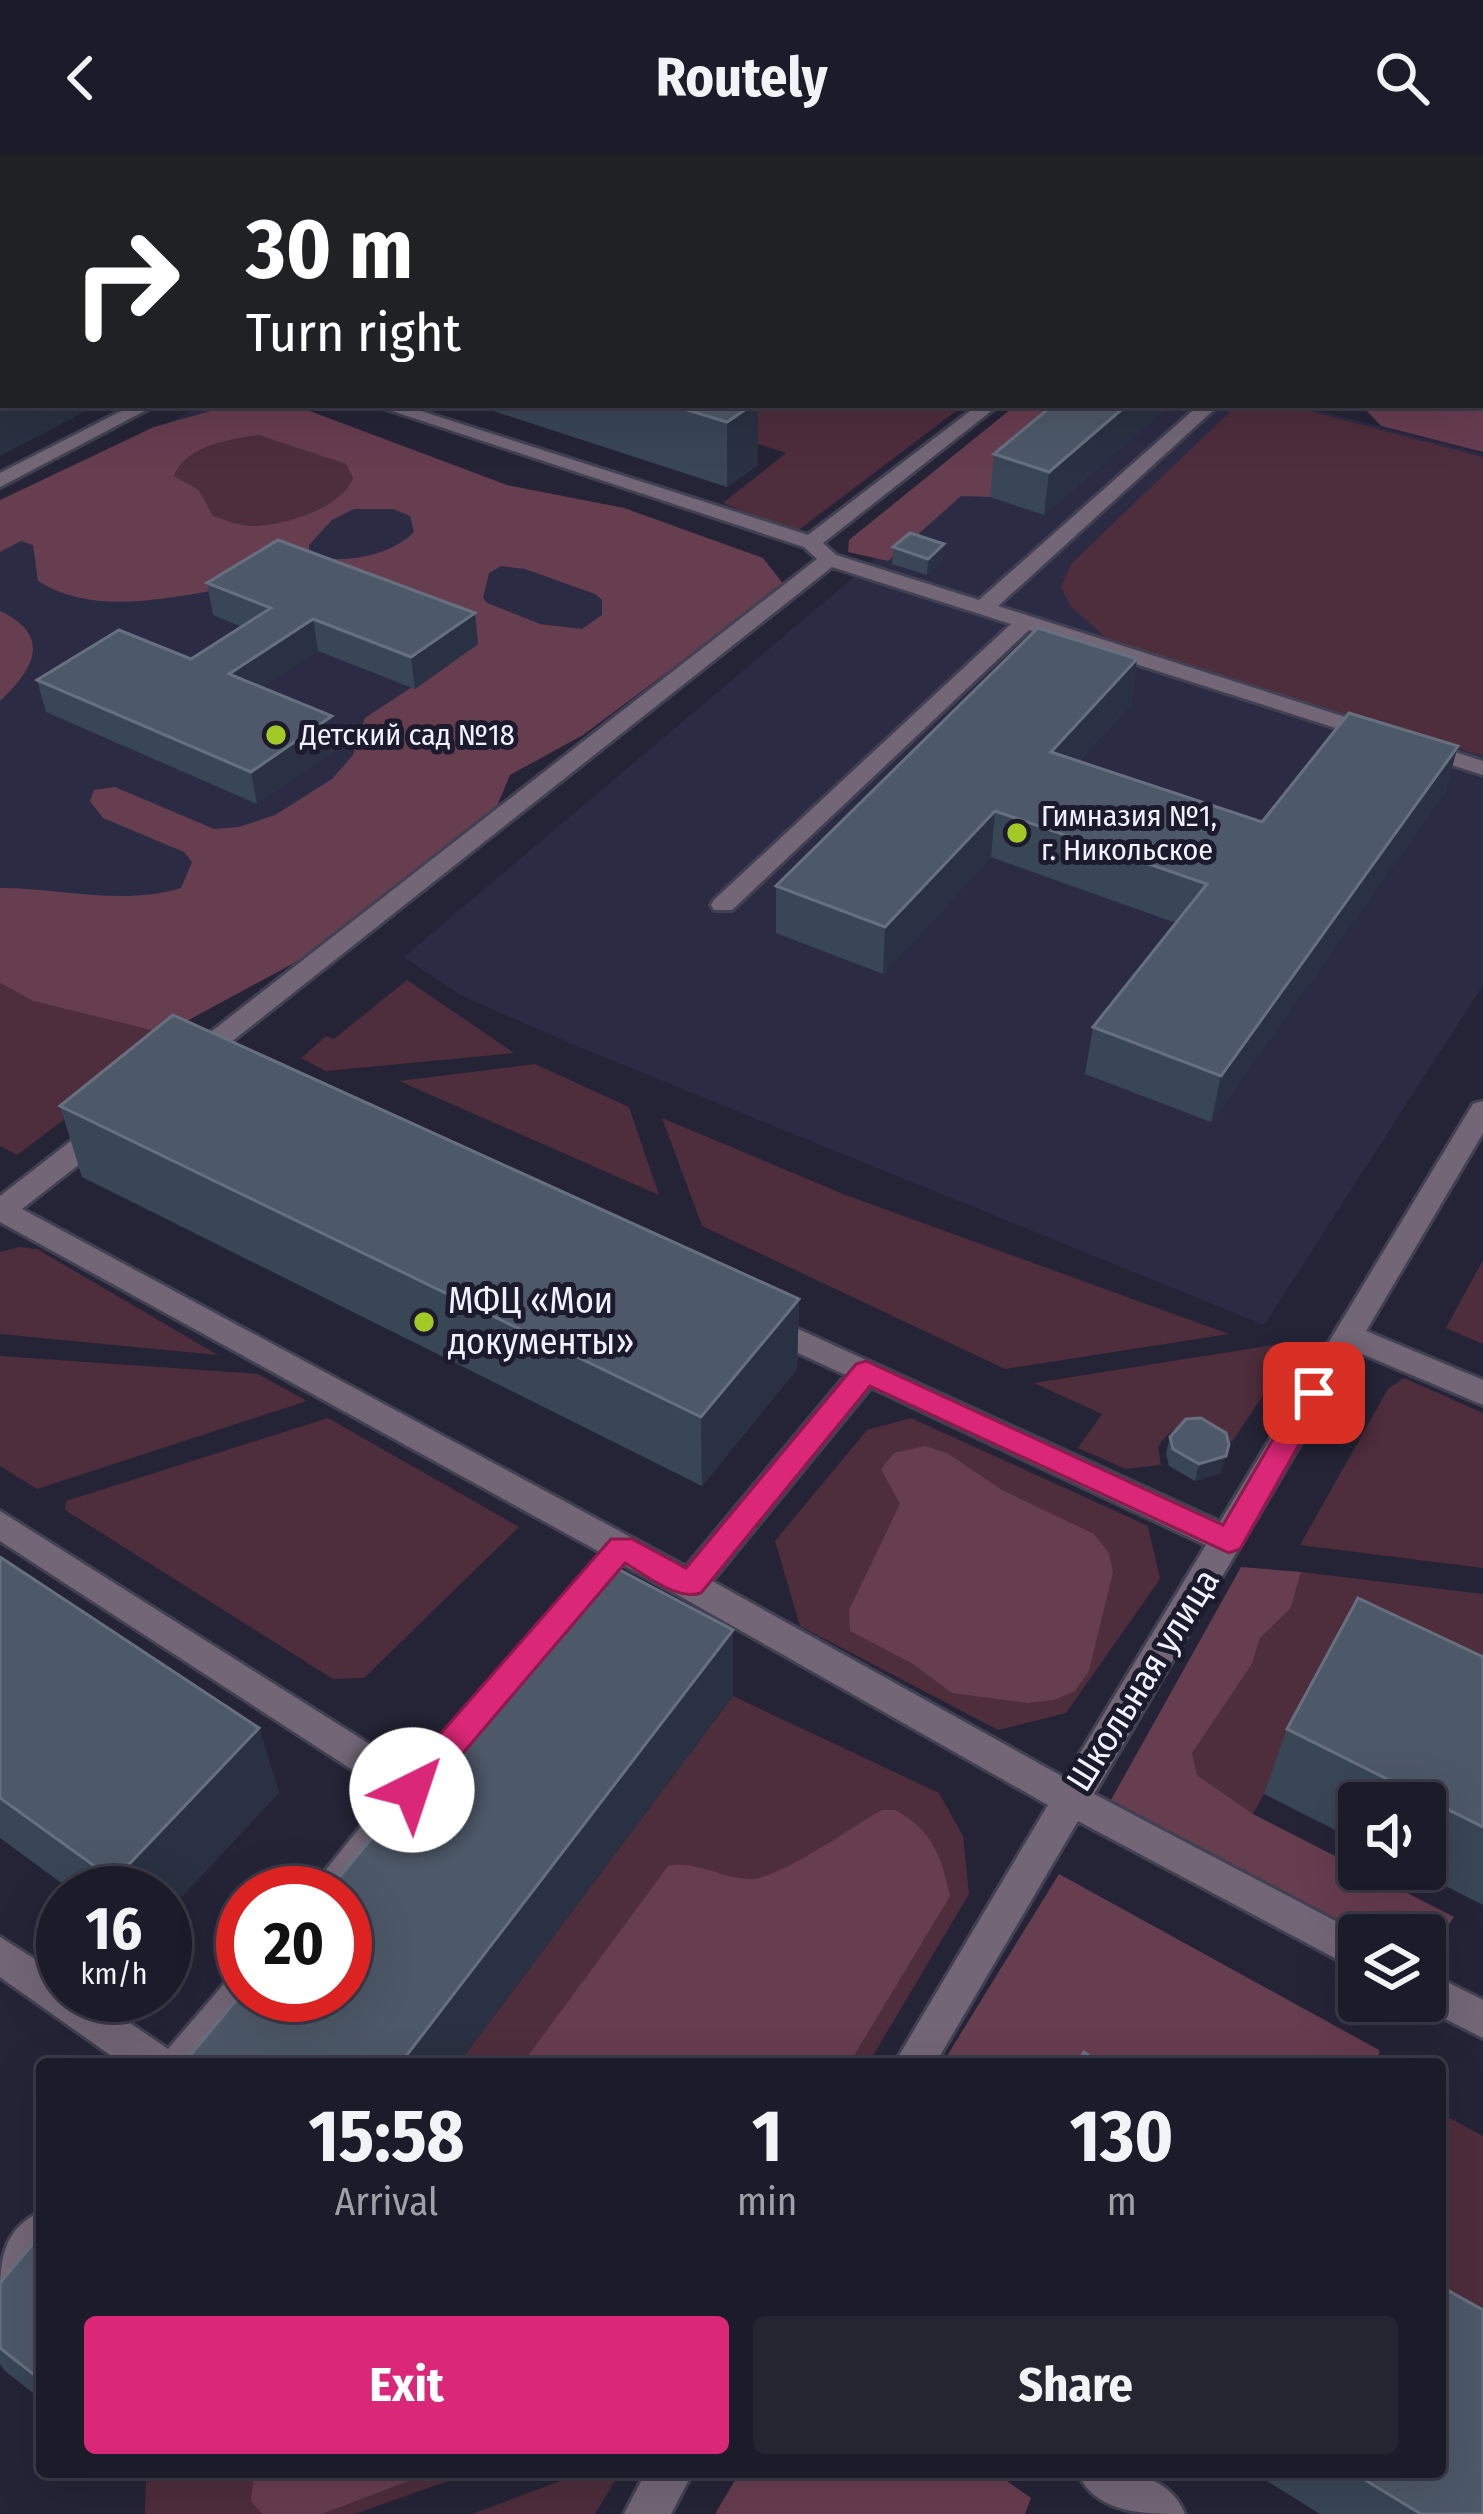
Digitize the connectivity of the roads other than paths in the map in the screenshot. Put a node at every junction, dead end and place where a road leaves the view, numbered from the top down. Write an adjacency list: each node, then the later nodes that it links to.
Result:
1 (141, 408): 5 (street)
2 (391, 408): 6 (street)
3 (987, 408): 6 (street)
4 (1207, 408): 7 (street)
5 (0, 481)
6 (820, 551): 7 (street); 11 (street)
7 (982, 608): 8 (street)
8 (1025, 622): 9 (street); 10 (street)
9 (1483, 768)
10 (722, 905)
11 (229, 1074)
12 (1483, 1110): 16 (street, Школьная улица)
13 (125, 1113): 14 (street)
14 (1, 1210): 21 (street)
15 (727, 1307): 17 (street)
16 (1348, 1336): 18 (street); 20 (street, Школьная улица)
17 (866, 1372): 20 (street); 23 (street)
18 (1483, 1394)
19 (0, 1524): 25 (street)
20 (1229, 1541): 26 (street, Школьная улица)
21 (622, 1547): 22 (street); 23 (street)
22 (592, 1582)
23 (690, 1585): 26 (street)
24 (442, 1755): 25 (street)
25 (412, 1790): 27 (street)
26 (1070, 1799): 28 (street); 35 (street, Школьная улица)
27 (348, 1866)
28 (1338, 1942)
29 (0, 1955): 33 (street)
30 (1446, 2000): 31 (street)
31 (1483, 2020)
32 (216, 2022): 34 (street)
33 (147, 2058)
34 (185, 2058)
35 (917, 2058)
36 (36, 2239): 37 (street)
37 (0, 2284)
38 (667, 2478): 40 (street)
39 (1108, 2478): 41 (street)
40 (646, 2514)
41 (1163, 2514)

